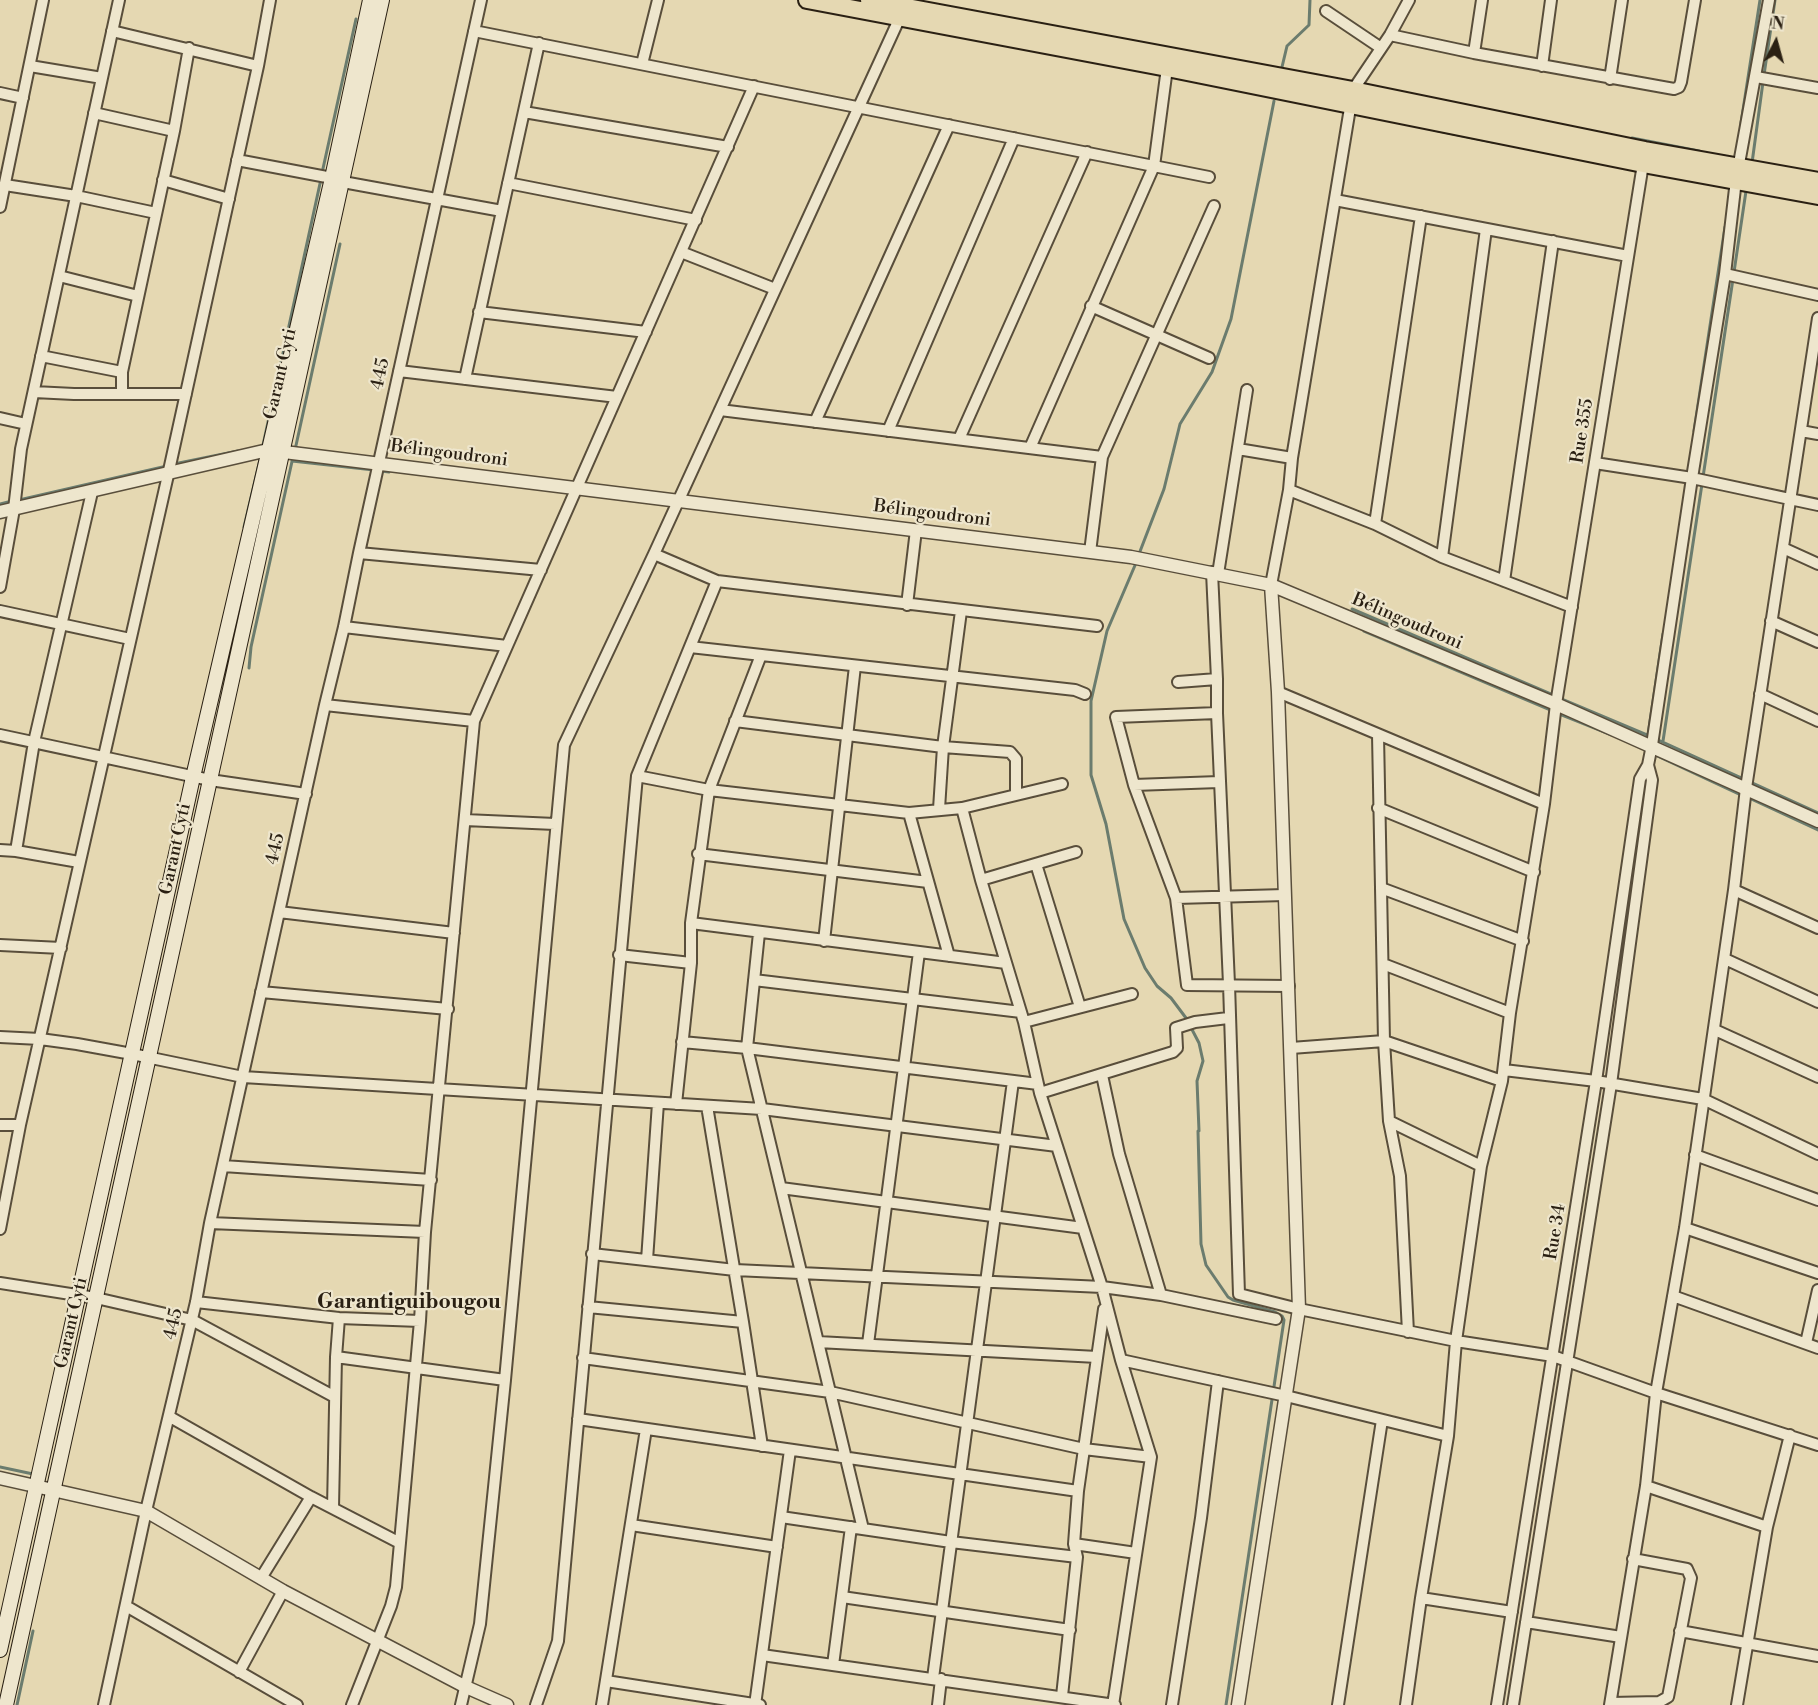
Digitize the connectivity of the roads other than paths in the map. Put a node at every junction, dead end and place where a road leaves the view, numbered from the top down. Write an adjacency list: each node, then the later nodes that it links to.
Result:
1 (43, 0): 26 (street)
2 (119, 0): 18 (street)
3 (270, 0): 27 (street)
4 (370, 0): 53 (main road, Garant Cyti)
5 (382, 0): 53 (main road, Garant Cyti)
6 (481, 0): 19 (street, 445)
7 (658, 0): 25 (street)
8 (807, 0): 16 (main road)
9 (869, 0): 16 (main road)
10 (1409, 0): 20 (street)
11 (1482, 0): 24 (street)
12 (1551, 0): 28 (street)
13 (1622, 0): 32 (street)
14 (1695, 0): 32 (street)
15 (1769, 0): 30 (street, Rue 34)
16 (903, 8): 29 (main road); 37 (main road); 38 (street)
17 (1326, 11): 23 (street)
18 (112, 31): 22 (street); 31 (street)
19 (474, 31): 21 (street); 60 (street, 445)
20 (1390, 35): 23 (street); 24 (street)
21 (539, 43): 25 (street); 39 (street)
22 (189, 48): 27 (street); 42 (street)
23 (1381, 48): 37 (street)
24 (1474, 53): 28 (street)
25 (642, 64): 33 (street)
26 (30, 66): 31 (street); 36 (street)
27 (258, 66): 46 (street)
28 (1542, 66): 32 (street)
29 (1167, 68): 37 (main road); 49 (street)
30 (1756, 77): 34 (street); 50 (street, Rue 34)
31 (102, 78): 40 (street)
32 (1610, 78)
33 (754, 86): 38 (street); 44 (street)
34 (1818, 88)
35 (0, 93): 36 (street)
36 (23, 98): 48 (street)
37 (1351, 98): 47 (main road); 50 (main road); 61 (street)
38 (858, 107): 41 (street); 74 (street)
39 (524, 112): 44 (street); 55 (street)
40 (94, 113): 42 (street); 57 (street)
41 (949, 125): 43 (street); 95 (street)
42 (174, 131): 52 (street)
43 (1014, 138): 45 (street); 97 (street)
44 (728, 147): 67 (street)
45 (1087, 153): 49 (street); 100 (street)
46 (237, 160): 53 (street); 59 (street)
47 (1643, 164): 50 (main road); 71 (street, Rue 355)
48 (4, 166): 56 (street)
49 (1154, 166): 51 (street); 77 (street)
50 (1738, 173): 54 (main road); 58 (main road); 72 (street, Rue 34)
51 (1209, 177)
52 (163, 180): 59 (street); 65 (street)
53 (338, 180): 60 (street); 103 (main road, Garant Cyti)
54 (1818, 181)
55 (508, 183): 64 (street); 67 (street)
56 (5, 185): 57 (street); 63 (street)
57 (76, 196): 65 (street); 73 (street)
58 (1818, 196)
59 (229, 199): 91 (street)
60 (437, 199): 64 (street); 85 (street, 445)
61 (1335, 200): 66 (street); 105 (street)
62 (1214, 206): 81 (street)
63 (0, 207)
64 (502, 211): 78 (street)
65 (156, 213): 76 (street)
66 (1421, 216): 68 (street); 118 (street)
67 (696, 220): 70 (street)
68 (1486, 229): 69 (street); 124 (street)
69 (1553, 242): 71 (street); 129 (street)
70 (681, 252): 74 (street); 80 (street)
71 (1628, 256): 106 (street, Rue 355)
72 (1725, 274): 75 (street); 109 (street, Rue 34)
73 (59, 276): 76 (street); 82 (street)
74 (775, 290): 93 (street)
75 (1818, 295)
76 (138, 296): 86 (street)
77 (1091, 306): 81 (street); 101 (street)
78 (479, 312): 80 (street); 87 (street)
79 (1818, 318): 84 (street)
80 (646, 332): 92 (street)
81 (1157, 335): 83 (street); 104 (street)
82 (41, 356): 86 (street); 89 (street)
83 (1209, 358)
84 (1815, 362): 98 (street)
85 (399, 371): 87 (street); 107 (street, 445)
86 (122, 372): 90 (street)
87 (465, 379): 92 (street)
88 (1247, 390): 102 (street)
89 (34, 392): 90 (street); 96 (street)
90 (122, 394): 91 (street)
91 (186, 394): 108 (street)
92 (617, 397): 110 (street)
93 (720, 410): 95 (street); 114 (street)
94 (0, 418): 96 (street)
95 (815, 422): 97 (street)
96 (26, 424): 116 (street)
97 (888, 431): 100 (street)
98 (1801, 431): 99 (street); 113 (street)
99 (1818, 434)
100 (958, 439): 101 (street)
101 (1030, 448): 104 (street)
102 (1238, 449): 105 (street); 127 (street)
103 (275, 451): 107 (street, Bélingoudroni); 108 (street, Bélingoudroni); 167 (main road, Garant Cyti); 168 (main road, Garant Cyti)
104 (1102, 457): 121 (street)
105 (1292, 458): 111 (street)
106 (1595, 463): 109 (street); 133 (street, Rue 355)
107 (378, 464): 110 (street, Bélingoudroni); 122 (street, 445)
108 (168, 475): 112 (street, Bélingoudroni); 140 (street)
109 (1692, 478): 113 (street); 162 (street, Rue 34)
110 (577, 488): 114 (street, Bélingoudroni); 126 (street)
111 (1289, 490): 118 (street); 130 (street)
112 (92, 492): 116 (street, Bélingoudroni); 137 (street)
113 (1790, 499): 115 (street); 120 (street)
114 (679, 501): 119 (street, Bélingoudroni); 123 (street)
115 (1818, 505)
116 (14, 509): 117 (street, Bélingoudroni); 131 (street)
117 (0, 512)
118 (1375, 524): 124 (street)
119 (916, 530): 121 (street, Bélingoudroni); 132 (street)
120 (1783, 548): 125 (street); 136 (street)
121 (1090, 552): 127 (street, Bélingoudroni)
122 (359, 553): 126 (street); 139 (street, 445)
123 (654, 554): 128 (street); 184 (street)
124 (1442, 557): 129 (street)
125 (1818, 564)
126 (541, 570): 142 (street)
127 (1215, 573): 130 (street, Bélingoudroni); 147 (street)
128 (717, 581): 132 (street); 143 (street)
129 (1504, 581): 133 (street)
130 (1271, 585): 149 (street); 152 (street, Bélingoudroni)
131 (0, 587)
132 (907, 605): 135 (street)
133 (1572, 607): 152 (street, Rue 355)
134 (0, 611): 137 (street)
135 (961, 611): 138 (street); 146 (street)
136 (1771, 621): 141 (street); 151 (street)
137 (61, 624): 140 (street); 161 (street)
138 (1097, 626)
139 (344, 627): 142 (street); 153 (street, 445)
140 (130, 639): 164 (street)
141 (1818, 642)
142 (507, 646): 155 (street)
143 (690, 647): 144 (street); 166 (street)
144 (761, 655): 145 (street); 156 (street)
145 (855, 666): 146 (street); 159 (street)
146 (952, 677): 150 (street); 163 (street)
147 (1217, 679): 148 (street); 154 (street)
148 (1178, 682)
149 (1278, 692): 160 (street); 197 (street)
150 (1085, 694)
151 (1760, 694): 157 (street); 172 (street)
152 (1556, 704): 162 (street, Bélingoudroni); 176 (street, Rue 355)
153 (325, 705): 155 (street); 174 (street, 445)
154 (1217, 713): 169 (street); 171 (street)
155 (474, 721): 182 (street)
156 (735, 721): 159 (street); 173 (street)
157 (1818, 721)
158 (0, 735): 161 (street)
159 (847, 735): 163 (street); 177 (street)
160 (1378, 735): 176 (street); 179 (street)
161 (34, 742): 164 (street); 186 (street)
162 (1652, 745): 165 (street, Rue 34); 172 (street, Bélingoudroni)
163 (943, 747): 175 (street); 180 (street)
164 (103, 757): 167 (street); 189 (street)
165 (1648, 765): 243 (street, Rue 34); 244 (street, Rue 34)
166 (637, 776): 173 (street); 210 (street)
167 (193, 777): 168 (street); 235 (main road, Garant Cyti)
168 (210, 780): 174 (street); 236 (main road, Garant Cyti)
169 (1220, 782): 171 (street); 198 (street)
170 (1062, 784): 175 (street)
171 (1134, 785): 199 (street)
172 (1746, 788): 183 (street, Bélingoudroni); 196 (street)
173 (708, 790): 177 (street); 188 (street)
174 (306, 794): 200 (street, 445)
175 (1016, 794): 178 (street)
176 (1544, 804): 192 (street, Rue 355)
177 (839, 805): 181 (street); 191 (street)
178 (962, 808): 180 (street); 193 (street)
179 (1378, 808): 192 (street); 195 (street)
180 (939, 809): 181 (street)
181 (909, 813): 194 (street)
182 (465, 820): 184 (street); 203 (street)
183 (1818, 821)
184 (555, 824): 247 (street)
185 (0, 850): 186 (street)
186 (16, 851): 189 (street)
187 (1076, 852): 190 (street)
188 (698, 854): 191 (street); 201 (street)
189 (79, 862): 208 (street)
190 (1036, 864): 193 (street); 223 (street)
191 (832, 871): 194 (street); 205 (street)
192 (1534, 872): 206 (street, Rue 355)
193 (981, 880): 214 (street)
194 (928, 882): 211 (street)
195 (1381, 888): 206 (street); 215 (street)
196 (1734, 890): 202 (street); 212 (street)
197 (1285, 895): 198 (street); 218 (street)
198 (1224, 897): 199 (street); 217 (street)
199 (1176, 898): 217 (street)
200 (279, 912): 203 (street); 219 (street, 445)
201 (691, 923): 204 (street); 213 (street)
202 (1818, 928)
203 (454, 933): 224 (street)
204 (759, 933): 205 (street); 216 (street)
205 (824, 941): 209 (street)
206 (1523, 941): 225 (street, Rue 355)
207 (0, 945): 208 (street)
208 (61, 948): 230 (street)
209 (919, 952): 211 (street); 221 (street)
210 (619, 955): 213 (street); 249 (street)
211 (949, 956): 214 (street)
212 (1725, 959): 222 (street); 228 (street)
213 (691, 963): 232 (street)
214 (1006, 963): 226 (street)
215 (1383, 964): 225 (street); 231 (street)
216 (754, 980): 221 (street); 233 (street)
217 (1228, 984): 218 (street); 227 (street)
218 (1289, 986): 234 (street)
219 (261, 992): 224 (street); 240 (street, 445)
220 (1132, 994): 223 (street)
221 (913, 999): 226 (street); 237 (street)
222 (1818, 1002)
223 (1080, 1007): 226 (street)
224 (448, 1009): 245 (street)
225 (1510, 1013): 239 (street, Rue 355)
226 (1023, 1017): 246 (street)
227 (1228, 1018): 238 (street); 291 (street)
228 (1715, 1030): 241 (street); 248 (street)
229 (0, 1036): 230 (street)
230 (40, 1039): 235 (street); 256 (street)
231 (1384, 1041): 234 (street); 239 (street); 254 (street)
232 (682, 1042): 233 (street); 251 (street)
233 (747, 1048): 237 (street); 253 (street)
234 (1291, 1048): 291 (street)
235 (132, 1054): 236 (street); 284 (main road, Garant Cyti)
236 (149, 1057): 240 (street); 287 (main road, Garant Cyti)
237 (904, 1068): 242 (street); 257 (street)
238 (1102, 1075): 246 (street); 285 (street)
239 (1503, 1075): 243 (street); 263 (street, Rue 355)
240 (243, 1077): 245 (street); 262 (street, 445)
241 (1818, 1077)
242 (1013, 1081): 246 (street); 258 (street)
243 (1596, 1081): 244 (street); 304 (street, Rue 34)
244 (1611, 1084): 248 (street); 309 (street, Rue 34)
245 (440, 1089): 247 (street); 264 (street)
246 (1039, 1089): 259 (street)
247 (531, 1095): 249 (street); 311 (street)
248 (1703, 1099): 260 (street); 261 (street)
249 (606, 1100): 250 (street); 274 (street)
250 (658, 1103): 251 (street); 275 (street)
251 (676, 1104): 252 (street)
252 (707, 1106): 253 (street); 276 (street)
253 (762, 1109): 257 (street); 265 (street)
254 (1389, 1121): 263 (street); 297 (street)
255 (0, 1125): 256 (street)
256 (20, 1125): 272 (street)
257 (896, 1126): 258 (street); 267 (street)
258 (1005, 1140): 259 (street); 268 (street)
259 (1057, 1146): 271 (street)
260 (1818, 1154)
261 (1695, 1155): 266 (street); 270 (street)
262 (223, 1166): 264 (street); 269 (street, 445)
263 (1481, 1166): 298 (street, Rue 355)
264 (431, 1180): 273 (street)
265 (781, 1188): 267 (street); 277 (street)
266 (1818, 1200)
267 (886, 1202): 268 (street); 279 (street)
268 (995, 1216): 271 (street); 280 (street)
269 (210, 1223): 273 (street); 288 (street, 445)
270 (1685, 1227): 278 (street); 286 (street)
271 (1083, 1228): 282 (street)
272 (0, 1229)
273 (426, 1232): 295 (street)
274 (592, 1254): 275 (street); 290 (street)
275 (647, 1260): 276 (street)
276 (735, 1270): 277 (street); 296 (street)
277 (800, 1273): 279 (street); 299 (street)
278 (1818, 1274)
279 (876, 1276): 280 (street); 301 (street)
280 (986, 1282): 282 (street); 303 (street)
281 (0, 1283): 284 (street)
282 (1102, 1287): 285 (street); 289 (street)
283 (1818, 1290): 300 (street)
284 (78, 1295): 287 (street); 333 (main road, Garant Cyti)
285 (1161, 1295): 293 (street)
286 (1673, 1296): 300 (street); 315 (street)
287 (96, 1298): 294 (street); 335 (main road, Garant Cyti)
288 (196, 1302): 292 (street); 294 (street, 445)
289 (1105, 1302): 306 (street); 308 (street)
290 (588, 1307): 296 (street); 307 (street)
291 (1299, 1309): 297 (street); 316 (street)
292 (339, 1317): 295 (street); 305 (street)
293 (1276, 1319)
294 (192, 1320): 317 (street); 318 (street, 445)
295 (420, 1322): 310 (street)
296 (744, 1322): 312 (street)
297 (1408, 1332): 298 (street)
298 (1456, 1341): 304 (street); 324 (street, Rue 355)
299 (818, 1342): 301 (street); 314 (street)
300 (1806, 1343): 302 (street)
301 (868, 1344): 303 (street)
302 (1818, 1348)
303 (977, 1350): 306 (street); 321 (street)
304 (1553, 1356): 309 (street); 358 (street, Rue 34)
305 (336, 1357): 310 (street); 317 (street)
306 (1097, 1357): 327 (street)
307 (583, 1358): 312 (street); 319 (street)
308 (1121, 1360): 313 (street); 329 (street)
309 (1568, 1362): 315 (street); 359 (street, Rue 34)
310 (416, 1368): 311 (street); 346 (street)
311 (505, 1380): 372 (street)
312 (751, 1381): 314 (street); 326 (street)
313 (1218, 1381): 316 (street); 386 (street)
314 (830, 1392): 321 (street); 330 (street)
315 (1656, 1393): 323 (street); 334 (street)
316 (1283, 1395): 320 (street); 387 (street)
317 (335, 1397): 338 (street)
318 (170, 1417): 337 (street); 339 (street, 445)
319 (578, 1419): 322 (street); 381 (street)
320 (1382, 1420): 324 (street); 388 (street)
321 (967, 1423): 327 (street); 331 (street)
322 (646, 1429): 326 (street); 341 (street)
323 (1791, 1435): 325 (street); 343 (street)
324 (1448, 1436): 355 (street, Rue 355)
325 (1818, 1445)
326 (762, 1446): 328 (street)
327 (1084, 1449): 329 (street); 336 (street)
328 (790, 1450): 330 (street); 340 (street)
329 (1151, 1457): 349 (street)
330 (846, 1458): 331 (street); 344 (street)
331 (960, 1474): 336 (street); 345 (street)
332 (0, 1478): 333 (street)
333 (36, 1486): 335 (street); 365 (main road, Garant Cyti)
334 (1646, 1486): 343 (street); 351 (street)
335 (53, 1490): 339 (street); 375 (main road, Garant Cyti)
336 (1078, 1491): 347 (street)
337 (311, 1497): 338 (street); 352 (street)
338 (333, 1508): 346 (street)
339 (147, 1511): 352 (street); 356 (street, 445)
340 (781, 1517): 342 (street); 348 (street)
341 (631, 1525): 348 (street); 371 (street)
342 (851, 1527): 344 (street); 354 (street)
343 (1767, 1527): 364 (street)
344 (863, 1529): 345 (street)
345 (951, 1542): 350 (street); 357 (street)
346 (400, 1543): 363 (street)
347 (1074, 1544): 349 (street); 350 (street)
348 (777, 1547): 366 (street)
349 (1136, 1553): 385 (street)
350 (1077, 1557): 360 (street)
351 (1633, 1558): 361 (street); 362 (street)
352 (261, 1578): 353 (street)
353 (284, 1591): 363 (street); 369 (street)
354 (842, 1597): 357 (street); 368 (street)
355 (1421, 1598): 358 (street); 389 (street, Rue 355)
356 (126, 1606): 369 (street); 376 (street, 445)
357 (942, 1611): 360 (street); 370 (street)
358 (1512, 1612): 390 (street, Rue 34)
359 (1526, 1622): 362 (street); 391 (street, Rue 34)
360 (1070, 1630): 373 (street)
361 (1680, 1631): 364 (street); 374 (street)
362 (1621, 1637): 374 (street)
363 (378, 1641): 372 (street); 378 (street)
364 (1746, 1644): 367 (street); 392 (street)
365 (0, 1650)
366 (762, 1655): 368 (street); 383 (street)
367 (1818, 1656)
368 (833, 1665): 370 (street)
369 (239, 1672): 377 (street)
370 (937, 1679): 373 (street); 384 (street)
371 (606, 1681): 382 (street); 383 (street)
372 (466, 1688): 379 (street); 380 (street)
373 (1062, 1696): 385 (street)
374 (1611, 1704)
375 (6, 1705)
376 (104, 1705)
377 (297, 1705)
378 (352, 1705)
379 (461, 1705)
380 (507, 1705)
381 (536, 1705)
382 (602, 1705)
383 (757, 1705)
384 (938, 1705)
385 (1114, 1705)
386 (1172, 1705)
387 (1238, 1705)
388 (1338, 1705)
389 (1406, 1705)
390 (1497, 1705)
391 (1513, 1705)
392 (1737, 1705)

